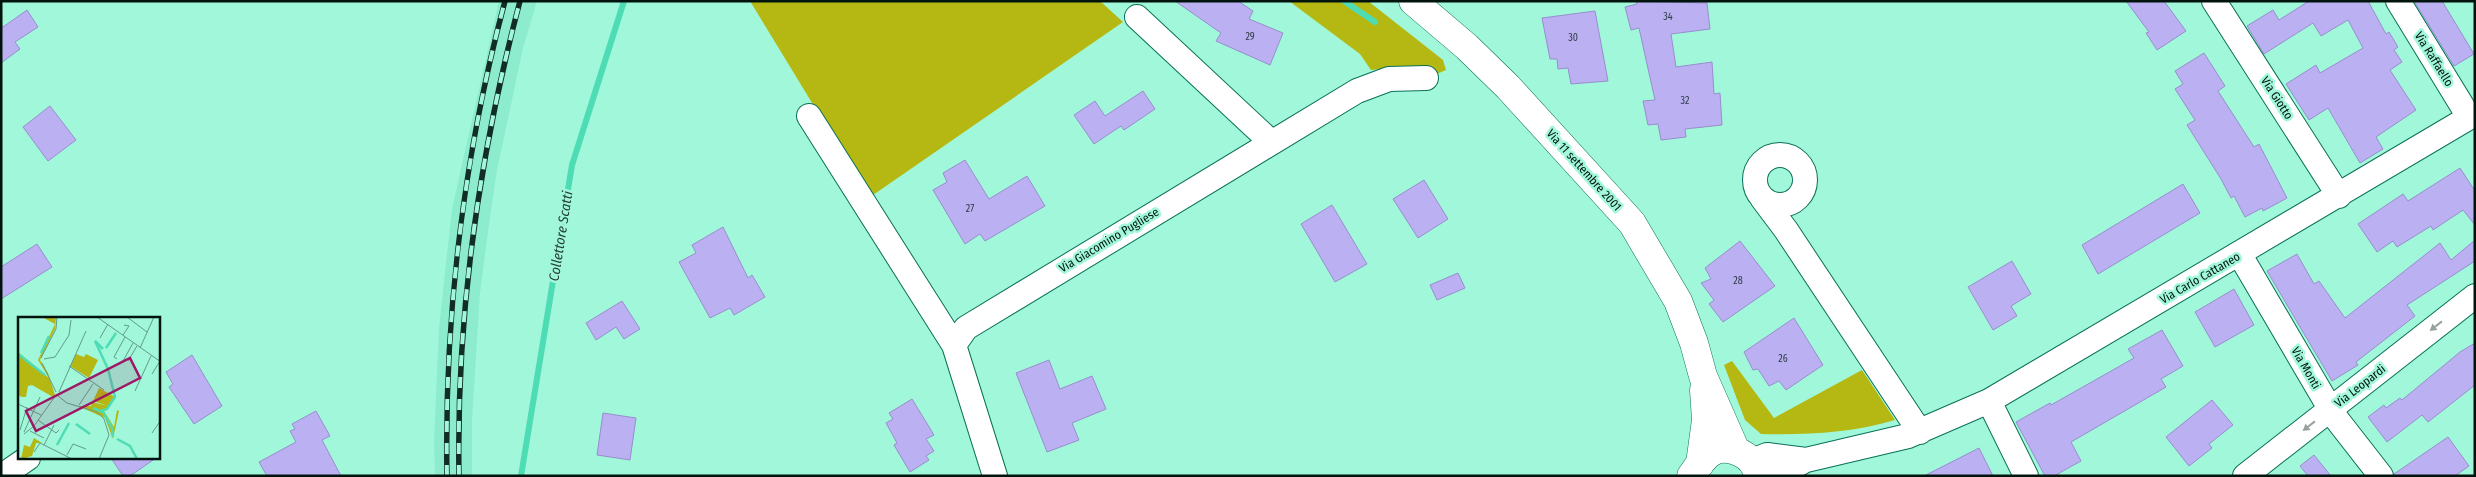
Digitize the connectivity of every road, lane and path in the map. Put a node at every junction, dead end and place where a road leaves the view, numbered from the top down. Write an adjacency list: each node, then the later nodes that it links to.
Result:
1 (1413, 1): 16 (main road, Via 11 settembre 2001)
2 (2214, 1): 9 (street, Via Giotto)
3 (2398, 1): 7 (street, Via Raffaello)
4 (1137, 17): 8 (street)
5 (1426, 78): 8 (street, Via Giacomino Pugliese)
6 (809, 116): 15 (street)
7 (2472, 116): 9 (street, Via Carlo Cattaneo)
8 (1270, 142): 15 (street, Via Giacomino Pugliese)
9 (2339, 196): 13 (street, Via Carlo Cattaneo)
10 (1762, 198): 11 (street); 11 (street); 12 (street)
11 (1786, 204): 12 (street)
12 (1786, 230): 19 (street)
13 (2240, 255): 17 (street, Via Carlo Cattaneo); 18 (street, Via Monti)
14 (2475, 296): 18 (street, Via Leopardi, one-way to 18)
15 (954, 345): 25 (street)
16 (1703, 376): 22 (main road, Via 11 settembre 2001); 23 (main road, Via 11 settembre 2001)
17 (1990, 401): 19 (street, Via Carlo Cattaneo); 27 (street)
18 (2330, 410): 28 (street, Via Leopardi, one-way to 28); 29 (street, Via Monti)
19 (1920, 432): 21 (street, Via Carlo Cattaneo)
20 (25, 460): 24 (street)
21 (1806, 460): 22 (street, Via Carlo Cattaneo); 26 (street, Via Carlo Cattaneo)
22 (1748, 463): 23 (main road, Via 11 settembre 2001)
23 (1695, 470)
24 (2, 476)
25 (995, 476)
26 (1776, 476)
27 (2026, 476)
28 (2245, 476)
29 (2381, 476)

